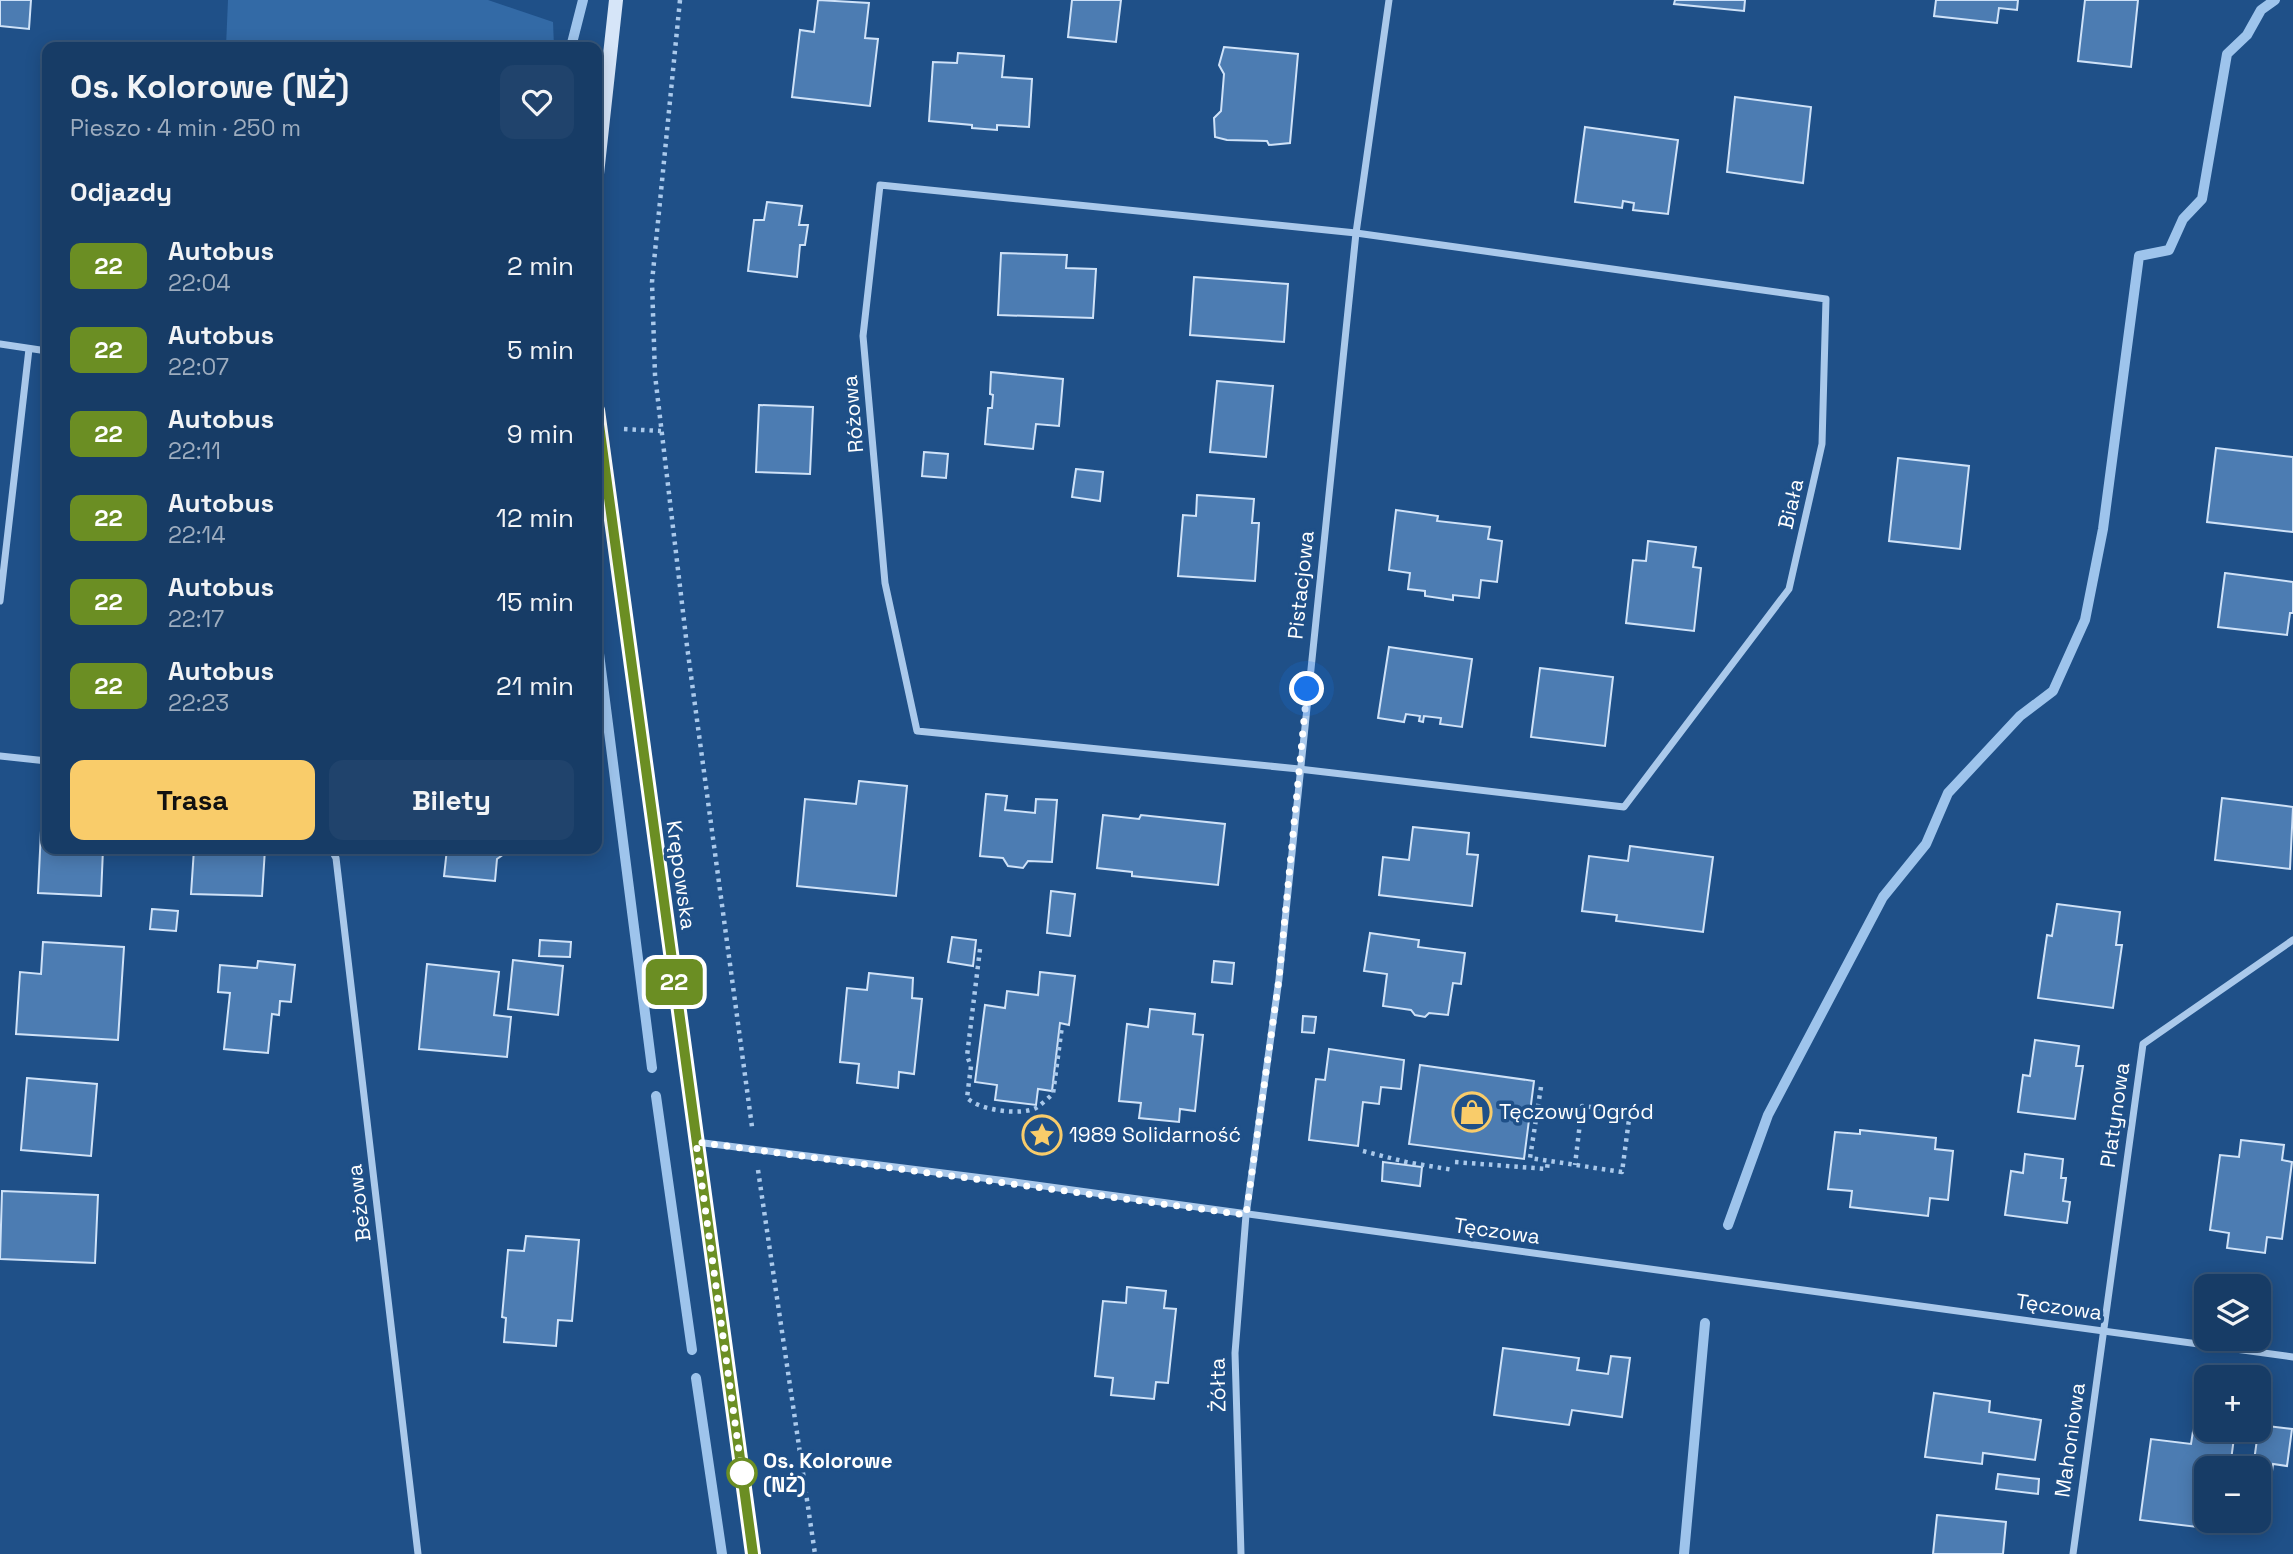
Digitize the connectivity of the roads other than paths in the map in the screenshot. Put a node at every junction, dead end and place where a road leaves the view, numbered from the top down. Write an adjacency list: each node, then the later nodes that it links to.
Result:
1 (616, 0): 3 (street)
2 (1389, 0): 4 (street, Pistacjowa)
3 (602, 128)
4 (1356, 233): 12 (street, Pistacjowa); 12 (street, Biała); 12 (street, Różowa)
5 (0, 344): 6 (street)
6 (29, 349): 7 (street); 9 (street)
7 (42, 350)
8 (602, 457): 15 (street, Krępowska)
9 (0, 601)
10 (0, 756): 11 (street)
11 (42, 760)
12 (1299, 769): 16 (street, Pistacjowa)
13 (334, 854): 19 (street, Beżowa)
14 (2293, 940): 17 (street, Platynowa)
15 (696, 1142): 16 (street, Tęczowa); 20 (street, Krępowska)
16 (1246, 1215): 17 (street, Tęczowa); 21 (street, Żółta)
17 (2102, 1331): 18 (street, Tęczowa); 22 (street, Mahoniowa)
18 (2293, 1357)
19 (418, 1554)
20 (753, 1554)
21 (1241, 1554)
22 (2073, 1554)

